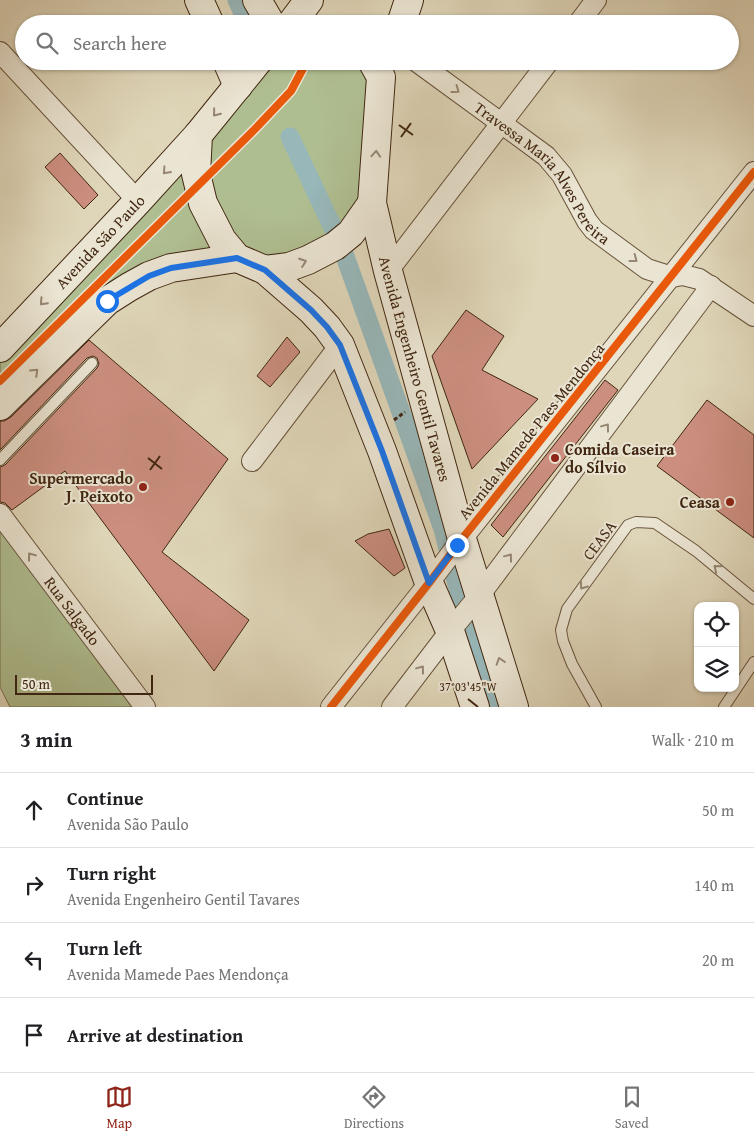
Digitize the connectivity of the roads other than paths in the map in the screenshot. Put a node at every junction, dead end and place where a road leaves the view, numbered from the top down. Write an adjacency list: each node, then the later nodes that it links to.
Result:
1 (199, 0): 6 (main road)
2 (257, 0): 7 (main road)
3 (309, 0): 8 (main road)
4 (409, 0): 9 (main road)
5 (596, 0): 10 (street)
6 (206, 15)
7 (266, 15)
8 (298, 15)
9 (404, 15)
10 (585, 15)
11 (0, 52): 12 (street)
12 (15, 68)
13 (17, 70): 23 (street)
14 (231, 70): 19 (main road)
15 (251, 70): 19 (main road)
16 (380, 70): 24 (main road, Avenida Engenheiro Gentil Tavares, one-way to 16)
17 (429, 70): 20 (street, Travessa Maria Alves Pereira, one-way to 20)
18 (542, 70): 20 (street)
19 (238, 86): 21 (main road, one-way to 21)
20 (501, 122): 27 (street); 28 (street, Travessa Maria Alves Pereira, one-way to 28)
21 (198, 135): 23 (main road, Avenida São Paulo, one-way to 23); 25 (main road)
22 (754, 172): 28 (street, Avenida Mamede Paes Mendonça)
23 (138, 201): 32 (main road, Avenida São Paulo, one-way to 32)
24 (372, 203): 26 (main road, one-way to 24); 27 (main road, Avenida Engenheiro Gentil Tavares)
25 (237, 258): 26 (main road); 34 (main road, one-way to 25)
26 (265, 270): 31 (main road)
27 (388, 271): 38 (main road, Avenida Engenheiro Gentil Tavares)
28 (672, 277): 29 (street, Travessa Maria Alves Pereira); 38 (street, Avenida Mamede Paes Mendonça)
29 (711, 286): 30 (street, Travessa Maria Alves Pereira); 40 (street, one-way to 29)
30 (754, 316)
31 (340, 345): 36 (street); 39 (main road)
32 (0, 348)
33 (92, 363): 35 (lane)
34 (0, 406)
35 (0, 460)
36 (252, 461)
37 (0, 514): 44 (street, Rua Salgado, one-way to 37)
38 (460, 542): 39 (street, Avenida Mamede Paes Mendonça); 40 (main road, Avenida Engenheiro Gentil Tavares)
39 (431, 580): 42 (main road); 45 (street, Avenida Mamede Paes Mendonça)
40 (477, 599): 42 (street); 48 (main road, Avenida Engenheiro Gentil Tavares, one-way to 40)
41 (754, 599): 49 (lane, CEASA, one-way to 49)
42 (452, 628): 46 (street, one-way to 42); 47 (main road)
43 (754, 662): 50 (lane)
44 (145, 707)
45 (331, 707)
46 (392, 707)
47 (475, 707)
48 (514, 707)
49 (596, 707)
50 (724, 707)

